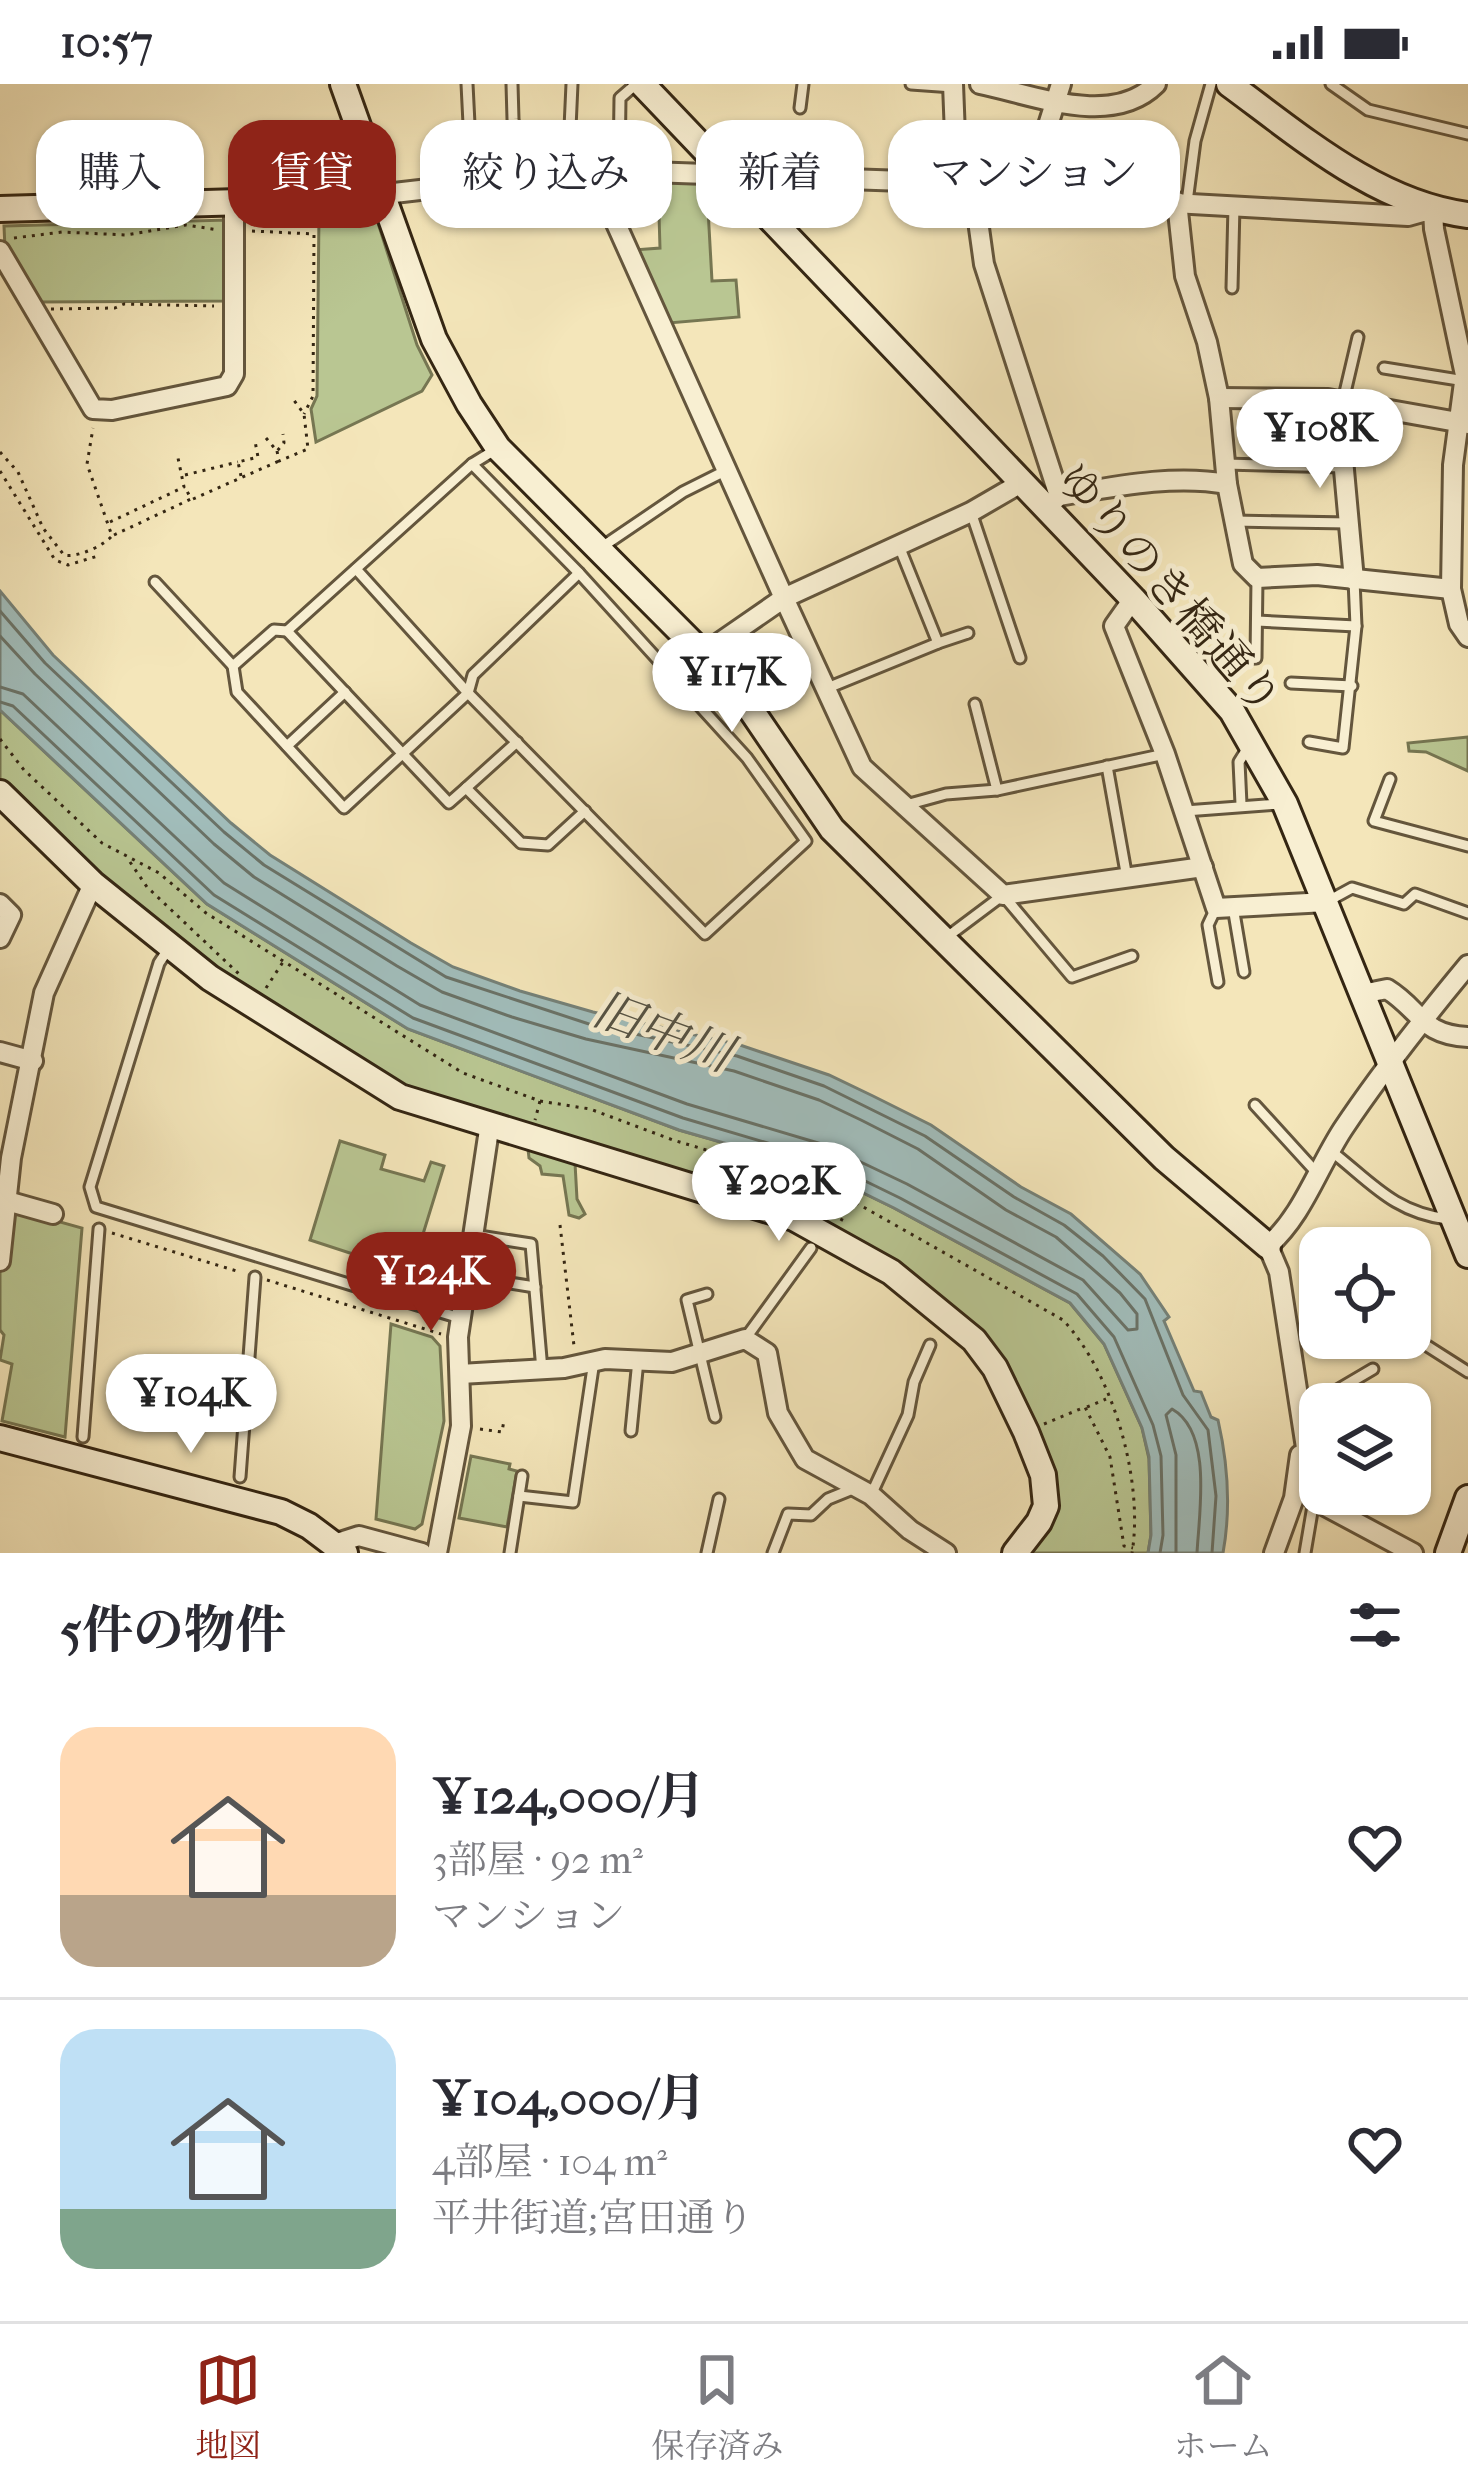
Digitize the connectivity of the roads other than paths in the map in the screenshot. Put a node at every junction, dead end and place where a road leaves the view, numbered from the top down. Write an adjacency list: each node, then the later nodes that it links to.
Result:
1 (344, 84): 16 (street)
2 (467, 84): 17 (lane)
3 (512, 84): 18 (lane)
4 (572, 84): 19 (lane)
5 (639, 84): 20 (lane); 23 (street, ゆりのき橋通り)
6 (803, 84): 15 (lane)
7 (911, 84): 12 (lane)
8 (980, 84): 14 (street)
9 (1211, 84): 25 (lane)
10 (1229, 84): 28 (street)
11 (1331, 84): 22 (lane)
12 (953, 86): 21 (street)
13 (1146, 88): 14 (street)
14 (1058, 92)
15 (800, 108)
16 (356, 120)
17 (469, 120)
18 (513, 120)
19 (570, 120)
20 (620, 120)
21 (957, 120)
22 (1468, 134)
23 (696, 142)
24 (228, 202): 27 (street)
25 (1182, 203): 26 (street); 41 (street)
26 (1234, 206): 28 (street); 36 (lane)
27 (0, 208)
28 (1433, 209): 29 (street); 38 (street)
29 (1468, 215)
30 (234, 228): 35 (street)
31 (393, 228): 44 (street)
32 (618, 228): 47 (street)
33 (779, 228): 49 (street, ゆりのき橋通り)
34 (975, 228): 51 (street)
35 (0, 251)
36 (1232, 288)
37 (1358, 337): 42 (lane)
38 (1464, 346): 40 (street)
39 (1384, 368): 40 (lane)
40 (1465, 381): 43 (street)
41 (1219, 398): 42 (street); 48 (street)
42 (1343, 401): 43 (street); 46 (street)
43 (1463, 424): 50 (street)
44 (498, 448): 45 (lane); 57 (street)
45 (472, 464): 58 (lane); 59 (lane)
46 (1345, 467): 48 (lane); 54 (street)
47 (728, 470): 57 (lane); 64 (street)
48 (1226, 474): 51 (street); 53 (street)
49 (1021, 483): 51 (street, ゆりのき橋通り); 52 (street)
50 (1460, 484): 56 (street)
51 (1052, 502): 65 (street, ゆりのき橋通り)
52 (970, 512): 55 (street); 73 (lane)
53 (1234, 521): 54 (lane); 60 (street)
54 (1351, 523): 61 (street)
55 (898, 546): 64 (street); 71 (lane)
56 (1459, 546): 63 (street)
57 (598, 549): 72 (street)
58 (356, 569): 68 (lane); 80 (lane)
59 (579, 573): 80 (lane); 94 (lane)
60 (1257, 578): 61 (street); 66 (lane)
61 (1354, 580): 63 (street); 67 (lane)
62 (155, 582): 75 (lane)
63 (1451, 589): 70 (street)
64 (784, 598): 72 (street); 78 (street)
65 (1133, 599): 82 (street, ゆりのき橋通り); 87 (street)
66 (1256, 621): 67 (lane); 74 (lane)
67 (1356, 626): 77 (lane)
68 (287, 631): 75 (lane); 79 (lane)
69 (968, 633): 71 (lane)
70 (1468, 638)
71 (938, 643): 78 (lane)
72 (703, 654): 91 (street)
73 (1020, 658)
74 (1234, 659)
75 (233, 666): 85 (lane)
76 (1291, 683): 77 (lane)
77 (1352, 686): 84 (lane)
78 (825, 689): 97 (street)
79 (345, 692): 85 (lane); 86 (lane)
80 (468, 693): 83 (lane); 86 (lane)
81 (975, 704): 92 (lane)
82 (1252, 741): 95 (lane); 96 (street, ゆりのき橋通り)
83 (517, 742): 90 (lane); 98 (lane)
84 (1309, 742)
85 (287, 746): 86 (lane)
86 (403, 754): 90 (lane)
87 (1165, 754): 88 (lane); 99 (street)
88 (1107, 766): 92 (lane); 102 (lane)
89 (1390, 779): 100 (lane)
90 (466, 788): 98 (lane)
91 (806, 790): 94 (lane); 110 (street)
92 (997, 790): 97 (lane)
93 (0, 793): 103 (street)
94 (777, 801): 98 (lane)
95 (1241, 804): 96 (lane); 99 (lane)
96 (1285, 804): 105 (street, ゆりのき橋通り)
97 (904, 805): 104 (street)
98 (584, 811)
99 (1185, 811): 101 (street)
100 (1468, 846)
101 (1203, 867): 102 (street); 107 (street)
102 (1127, 878): 104 (street)
103 (93, 884): 111 (street); 120 (street)
104 (1003, 895): 110 (lane); 112 (lane)
105 (1327, 902): 107 (street); 108 (lane); 116 (street, ゆりのき橋通り)
106 (0, 904): 109 (street)
107 (1224, 907): 114 (lane); 115 (lane)
108 (1468, 913)
109 (0, 938)
110 (942, 941): 131 (street)
111 (170, 946): 123 (street); 139 (lane)
112 (1132, 956)
113 (1468, 965): 117 (street)
114 (1244, 972)
115 (1218, 982)
116 (1363, 994): 117 (street); 121 (street, ゆりのき橋通り)
117 (1420, 1022): 118 (street); 121 (street)
118 (1468, 1037)
119 (0, 1052): 120 (street)
120 (33, 1061): 126 (street)
121 (1390, 1064): 124 (street); 127 (street, ゆりのき橋通り)
122 (1255, 1106): 125 (lane)
123 (490, 1123): 130 (street); 172 (street)
124 (1331, 1151): 125 (street); 127 (lane)
125 (1318, 1174): 131 (street)
126 (7, 1201): 128 (street); 134 (street)
127 (1457, 1211): 133 (street, ゆりのき橋通り)
128 (53, 1214)
129 (99, 1229): 155 (lane)
130 (473, 1234): 135 (street); 137 (lane)
131 (1268, 1246): 151 (street)
132 (811, 1249): 140 (lane)
133 (1468, 1255)
134 (0, 1261)
135 (466, 1276): 137 (lane); 139 (street)
136 (255, 1277): 158 (lane)
137 (535, 1287): 147 (lane)
138 (707, 1294): 143 (lane)
139 (460, 1318): 149 (street)
140 (745, 1339): 143 (street); 159 (street)
141 (930, 1345): 159 (lane)
142 (1431, 1348): 148 (lane)
143 (702, 1353): 144 (street); 152 (lane)
144 (638, 1360): 145 (street); 153 (lane)
145 (584, 1361): 147 (street); 160 (lane)
146 (1373, 1369): 150 (lane)
147 (542, 1370): 149 (street)
148 (1468, 1372)
149 (460, 1374): 167 (street)
150 (1349, 1383)
151 (1299, 1405)
152 (716, 1417)
153 (631, 1431)
154 (0, 1438): 155 (street)
155 (82, 1448): 158 (street)
156 (1299, 1460): 173 (street)
157 (522, 1476): 160 (lane)
158 (237, 1488): 165 (street)
159 (863, 1491): 170 (lane); 171 (street)
160 (519, 1496): 168 (lane)
161 (719, 1499): 169 (lane)
162 (1468, 1501): 176 (street)
163 (1311, 1515): 174 (lane)
164 (1342, 1515): 175 (street)
165 (339, 1549): 166 (street)
166 (422, 1553)
167 (437, 1553)
168 (510, 1553)
169 (707, 1553)
170 (773, 1553)
171 (946, 1553)
172 (1015, 1553)
173 (1274, 1553)
174 (1305, 1553)
175 (1413, 1553)
176 (1448, 1553)

